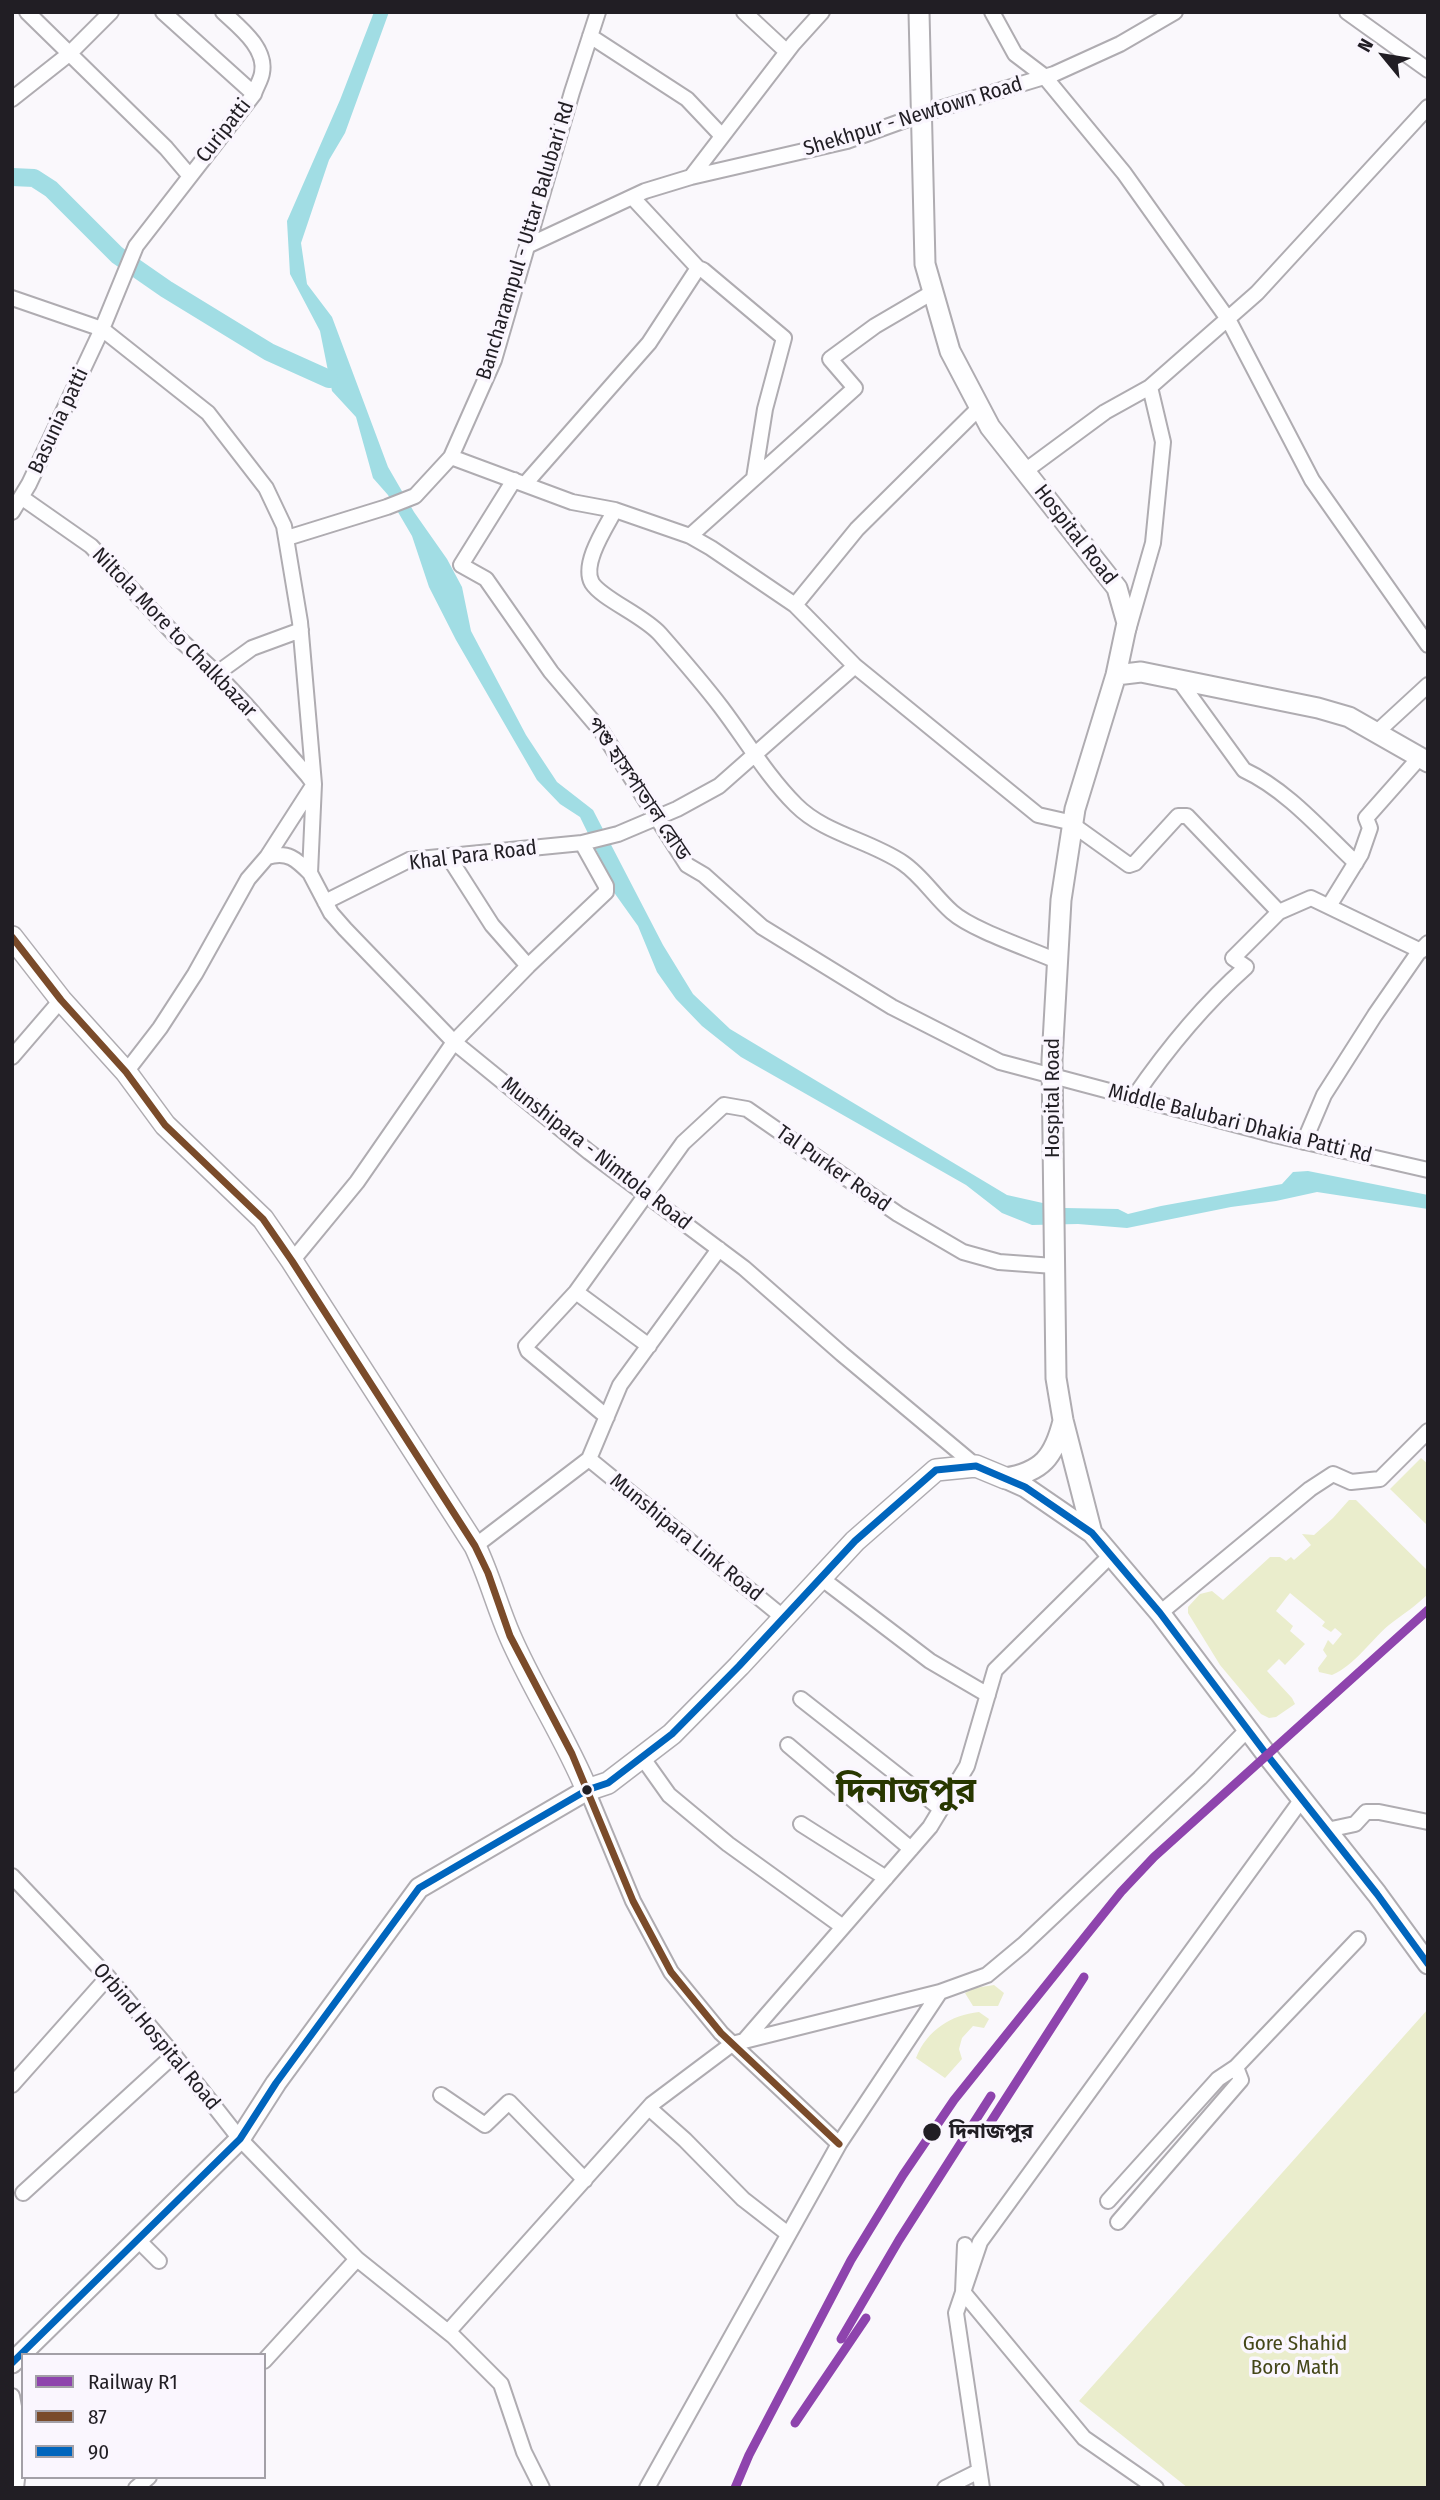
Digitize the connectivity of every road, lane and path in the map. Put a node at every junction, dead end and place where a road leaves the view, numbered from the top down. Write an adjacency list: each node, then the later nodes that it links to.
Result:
1 (27, 12): 14 (street)
2 (111, 12): 14 (street)
3 (163, 12): 17 (street)
4 (223, 12): 17 (street, Curipatti)
5 (598, 12): 12 (street, Bancharampul - Uttar Balubari Rd)
6 (744, 12): 13 (street)
7 (822, 12): 13 (street)
8 (919, 12): 20 (main road, Hospital Road)
9 (992, 12): 16 (street)
10 (1175, 12): 16 (street, Shekhpur - Newtown Road)
11 (1347, 12): 15 (street)
12 (590, 36): 21 (street); 25 (street, Bancharampul - Uttar Balubari Rd)
13 (787, 52): 21 (street)
14 (69, 54): 18 (street); 22 (street)
15 (1428, 70)
16 (1044, 76): 20 (street, Shekhpur - Newtown Road); 30 (street)
17 (254, 94): 22 (street, Curipatti)
18 (12, 99)
19 (1428, 107): 30 (street)
20 (922, 114): 23 (street, Shekhpur - Newtown Road); 28 (main road, Hospital Road)
21 (722, 136): 23 (street)
22 (189, 175): 27 (street, Curipatti)
23 (691, 177): 24 (street, Shekhpur - Newtown Road)
24 (633, 198): 25 (street, Shekhpur - Newtown Road); 26 (street)
25 (527, 246): 34 (street, Bancharampul - Uttar Balubari Rd)
26 (698, 268): 36 (street); 37 (street)
27 (122, 276): 31 (street, Basunia patti)
28 (933, 292): 33 (main road, Hospital Road); 36 (street)
29 (12, 298): 31 (street, Munshipara - Nimtola Road)
30 (1228, 319): 32 (street); 45 (street)
31 (102, 329): 38 (street, Basunia patti); 42 (street, Munshipara - Nimtola Road)
32 (1150, 387): 35 (street); 48 (street)
33 (979, 407): 35 (main road, Hospital Road); 43 (street)
34 (451, 457): 37 (street); 42 (street, Bancharampul - Uttar Balubari Rd)
35 (1024, 471): 48 (main road, Hospital Road)
36 (754, 478): 41 (street)
37 (519, 482): 39 (street); 55 (street, পশু হাসপাতাল রোড)
38 (21, 497): 40 (street, Basunia patti); 47 (street, Niltola More to Chalkbazar)
39 (615, 510): 41 (street); 52 (street)
40 (12, 512)
41 (690, 536): 43 (street)
42 (287, 538): 44 (street, Munshipara - Nimtola Road)
43 (795, 606): 46 (street)
44 (301, 631): 47 (street); 54 (street, Munshipara - Nimtola Road)
45 (1428, 645)
46 (855, 666): 52 (street, Khal Para Road); 56 (street)
47 (216, 674): 54 (street, Niltola More to Chalkbazar)
48 (1116, 675): 49 (main road); 56 (main road, Hospital Road)
49 (1178, 680): 51 (main road); 60 (street)
50 (1428, 685): 51 (street)
51 (1377, 732): 53 (main road)
52 (755, 755): 55 (street, Khal Para Road); 67 (street)
53 (1424, 760): 60 (street)
54 (314, 784): 59 (street); 61 (street, Munshipara - Nimtola Road)
55 (658, 817): 57 (street, Khal Para Road); 73 (street, পশু হাসপাতাল রোড)
56 (1071, 824): 64 (street); 67 (main road, Hospital Road)
57 (584, 842): 58 (street, Khal Para Road); 68 (street)
58 (448, 856): 62 (street, Khal Para Road); 68 (street)
59 (267, 857): 61 (street); 72 (street)
60 (1356, 863): 63 (street)
61 (310, 873): 62 (street, Munshipara - Nimtola Road)
62 (325, 902): 70 (street, Munshipara - Nimtola Road)
63 (1329, 906): 64 (street); 66 (street)
64 (1279, 912): 74 (street)
65 (12, 937): 69 (highway)
66 (1424, 947): 75 (street)
67 (1058, 961): 73 (main road, Hospital Road)
68 (528, 966): 70 (street)
69 (61, 1000): 71 (street); 72 (highway)
70 (454, 1042): 77 (street, Munshipara - Nimtola Road); 79 (street)
71 (12, 1057)
72 (126, 1072): 79 (highway)
73 (1052, 1075): 74 (street, Middle Balubari Dhakia Patti Rd); 80 (main road, Hospital Road)
74 (1134, 1097): 75 (street, Middle Balubari Dhakia Patti Rd)
75 (1304, 1142): 76 (street, Middle Balubari Dhakia Patti Rd)
76 (1428, 1170)
77 (646, 1195): 78 (street, Munshipara - Nimtola Road); 80 (street, Tal Purker Road); 81 (street)
78 (719, 1249): 82 (street); 87 (street, Munshipara - Nimtola Road)
79 (292, 1261): 90 (highway)
80 (1054, 1266): 84 (main road, Hospital Road)
81 (576, 1292): 82 (street); 83 (street)
82 (649, 1346): 83 (street)
83 (607, 1417): 86 (street)
84 (1063, 1420): 88 (main road); 89 (main road, Hospital Road)
85 (1428, 1432): 93 (street)
86 (589, 1459): 90 (street); 94 (street, Munshipara Link Road)
87 (976, 1466): 88 (highway); 92 (highway)
88 (1005, 1478): 89 (main road)
89 (1092, 1533): 91 (main road)
90 (475, 1546): 100 (highway)
91 (1111, 1555): 93 (main road); 95 (street)
92 (821, 1578): 94 (highway); 95 (street)
93 (1160, 1613): 97 (main road)
94 (784, 1618): 99 (highway)
95 (988, 1695): 102 (street)
96 (801, 1699): 102 (street)
97 (1248, 1729): 101 (main road); 113 (street)
98 (788, 1745): 106 (street)
99 (642, 1757): 100 (highway); 109 (street)
100 (587, 1790): 114 (street); 120 (main road)
101 (1302, 1799): 105 (main road); 133 (street)
102 (941, 1809): 106 (street)
103 (1428, 1822): 105 (street)
104 (802, 1824): 107 (street)
105 (1327, 1830): 111 (main road)
106 (911, 1849): 107 (street)
107 (886, 1878): 109 (street)
108 (13, 1880): 112 (street, Orbind Hospital Road)
109 (843, 1927): 114 (street)
110 (1358, 1939): 116 (street)
111 (1428, 1964)
112 (108, 1977): 115 (street, Orbind Hospital Road); 117 (street)
113 (940, 1992): 114 (street); 122 (street)
114 (738, 2042): 119 (street); 122 (street)
115 (174, 2055): 120 (street, Orbind Hospital Road); 125 (street)
116 (1236, 2067): 121 (street); 123 (street)
117 (12, 2085)
118 (441, 2095): 124 (street)
119 (649, 2108): 124 (street); 128 (street)
120 (240, 2139): 129 (main road); 131 (street, Orbind Hospital Road)
121 (1163, 2139): 123 (street); 126 (street)
122 (839, 2144): 128 (street)
123 (1168, 2165): 127 (street)
124 (585, 2180): 134 (street)
125 (23, 2193)
126 (1108, 2201)
127 (1118, 2222)
128 (788, 2234): 143 (street)
129 (138, 2240): 132 (street); 135 (main road)
130 (965, 2245): 133 (street)
131 (357, 2259): 134 (street, Orbind Hospital Road); 136 (street)
132 (159, 2262)
133 (963, 2292): 140 (street); 146 (street)
134 (448, 2332): 142 (street, Orbind Hospital Road)
135 (22, 2353)
136 (266, 2359)
137 (12, 2396): 138 (street)
138 (21, 2439)
139 (21, 2451): 141 (street)
140 (979, 2471): 144 (street); 145 (street)
141 (16, 2488)
142 (542, 2488)
143 (647, 2488)
144 (945, 2488)
145 (982, 2488)
146 (1156, 2488)

